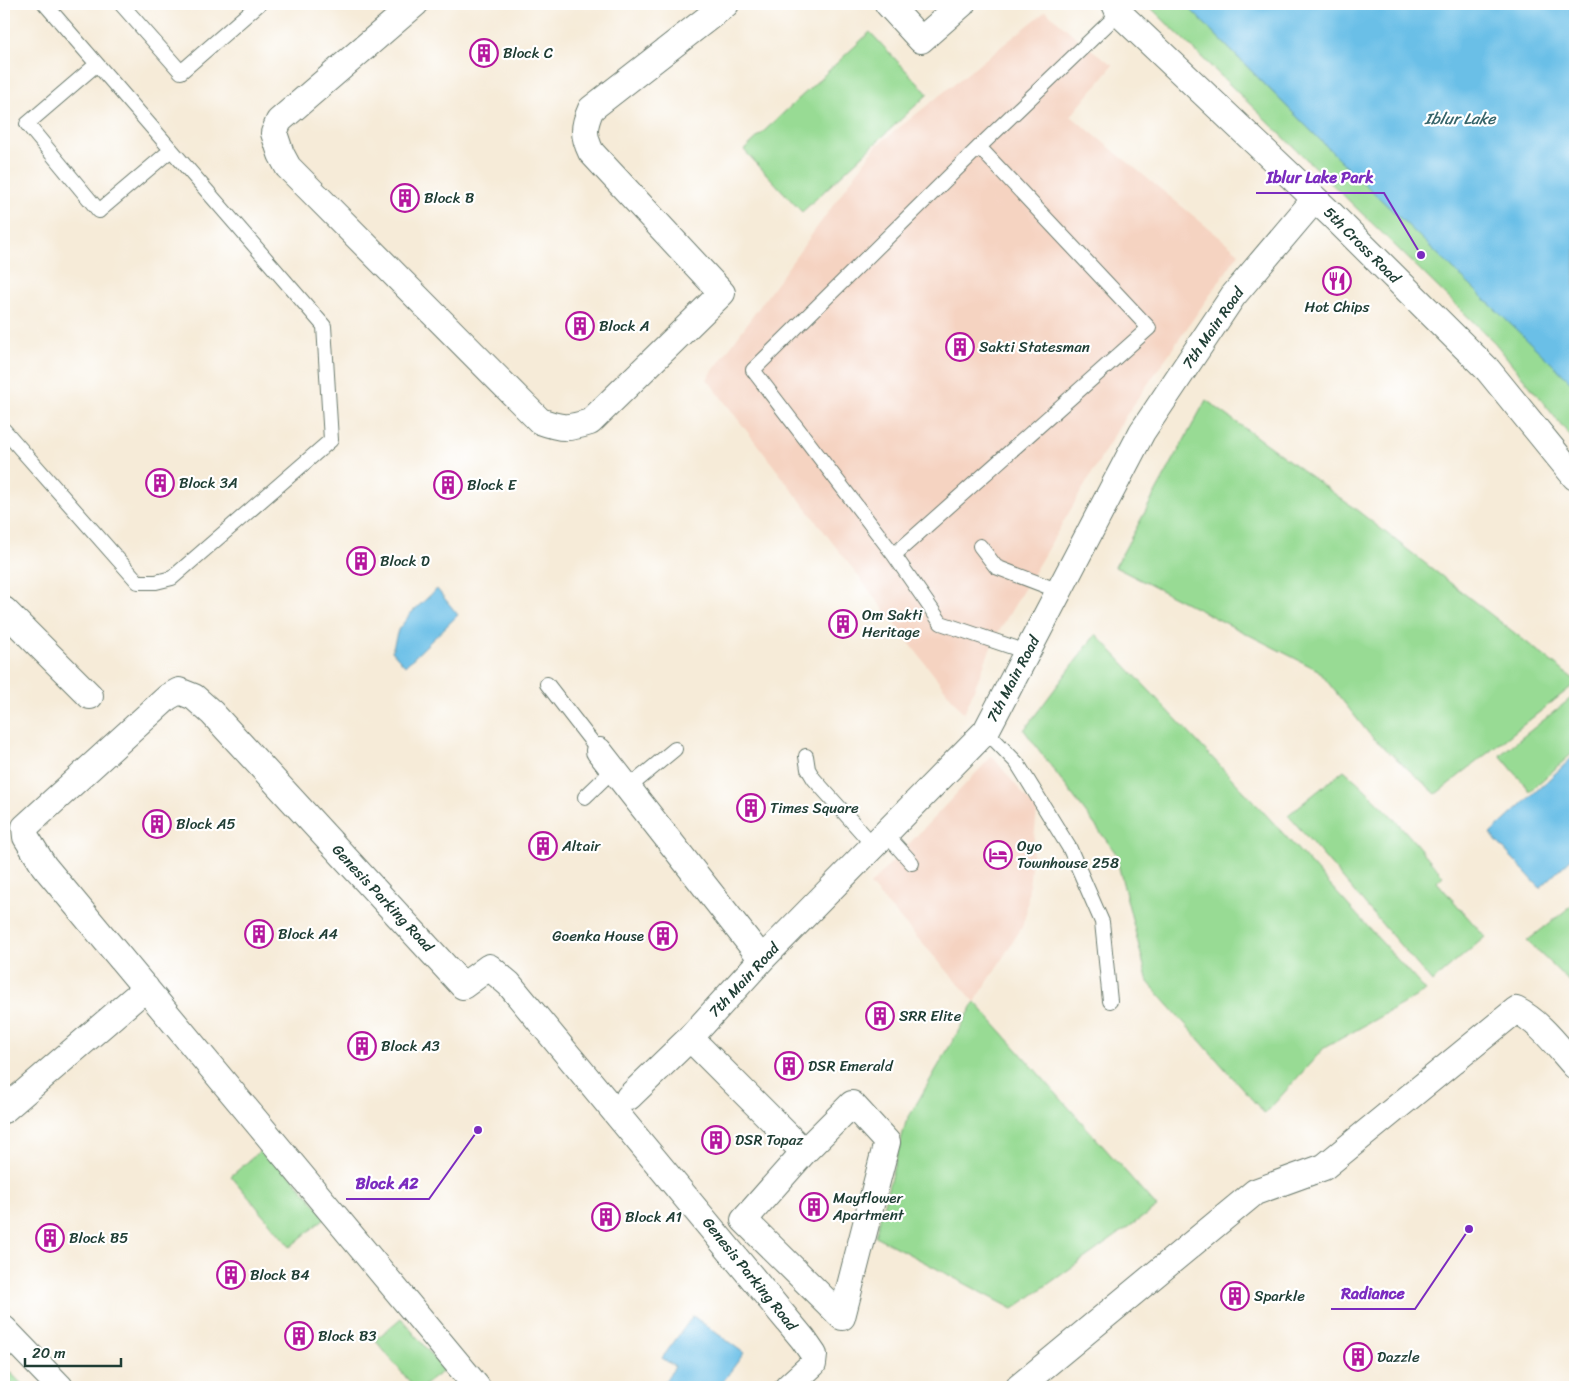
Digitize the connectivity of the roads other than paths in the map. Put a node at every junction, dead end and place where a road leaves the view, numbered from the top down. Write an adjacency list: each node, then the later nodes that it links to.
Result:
1 (45, 4): 9 (lane)
2 (122, 4): 3 (lane)
3 (259, 4)
4 (415, 4): 5 (street)
5 (726, 4)
6 (888, 4): 7 (street)
7 (959, 4)
8 (1116, 8): 10 (lane); 12 (street, 5th Cross Road)
9 (97, 64): 11 (lane); 11 (lane)
10 (979, 147): 16 (lane); 16 (lane)
11 (171, 150): 13 (lane)
12 (1315, 199): 14 (street, 5th Cross Road); 17 (street, 7th Main Road)
13 (4, 430)
14 (1575, 477)
15 (980, 546): 17 (lane)
16 (894, 555): 19 (lane)
17 (1059, 591): 19 (street, 7th Main Road)
18 (4, 610): 21 (street)
19 (1027, 652): 22 (street, 7th Main Road)
20 (547, 684): 25 (lane)
21 (90, 696)
22 (986, 731): 27 (street, 7th Main Road); 31 (lane)
23 (675, 749): 25 (lane)
24 (806, 756): 27 (lane)
25 (613, 770): 26 (lane); 29 (street)
26 (585, 797)
27 (879, 839): 28 (lane); 29 (street, 7th Main Road)
28 (912, 862)
29 (762, 959): 32 (street, 7th Main Road)
30 (146, 988): 35 (street); 39 (street, Genesis Parking Road); 40 (street, Genesis Parking Road)
31 (1110, 1001)
32 (690, 1038): 34 (street, 7th Main Road); 36 (street)
33 (1575, 1066): 41 (street)
34 (629, 1097)
35 (4, 1110)
36 (804, 1152): 36 (street)
37 (4, 1329): 38 (street)
38 (60, 1387)
39 (477, 1387)
40 (788, 1387)
41 (1019, 1387)

